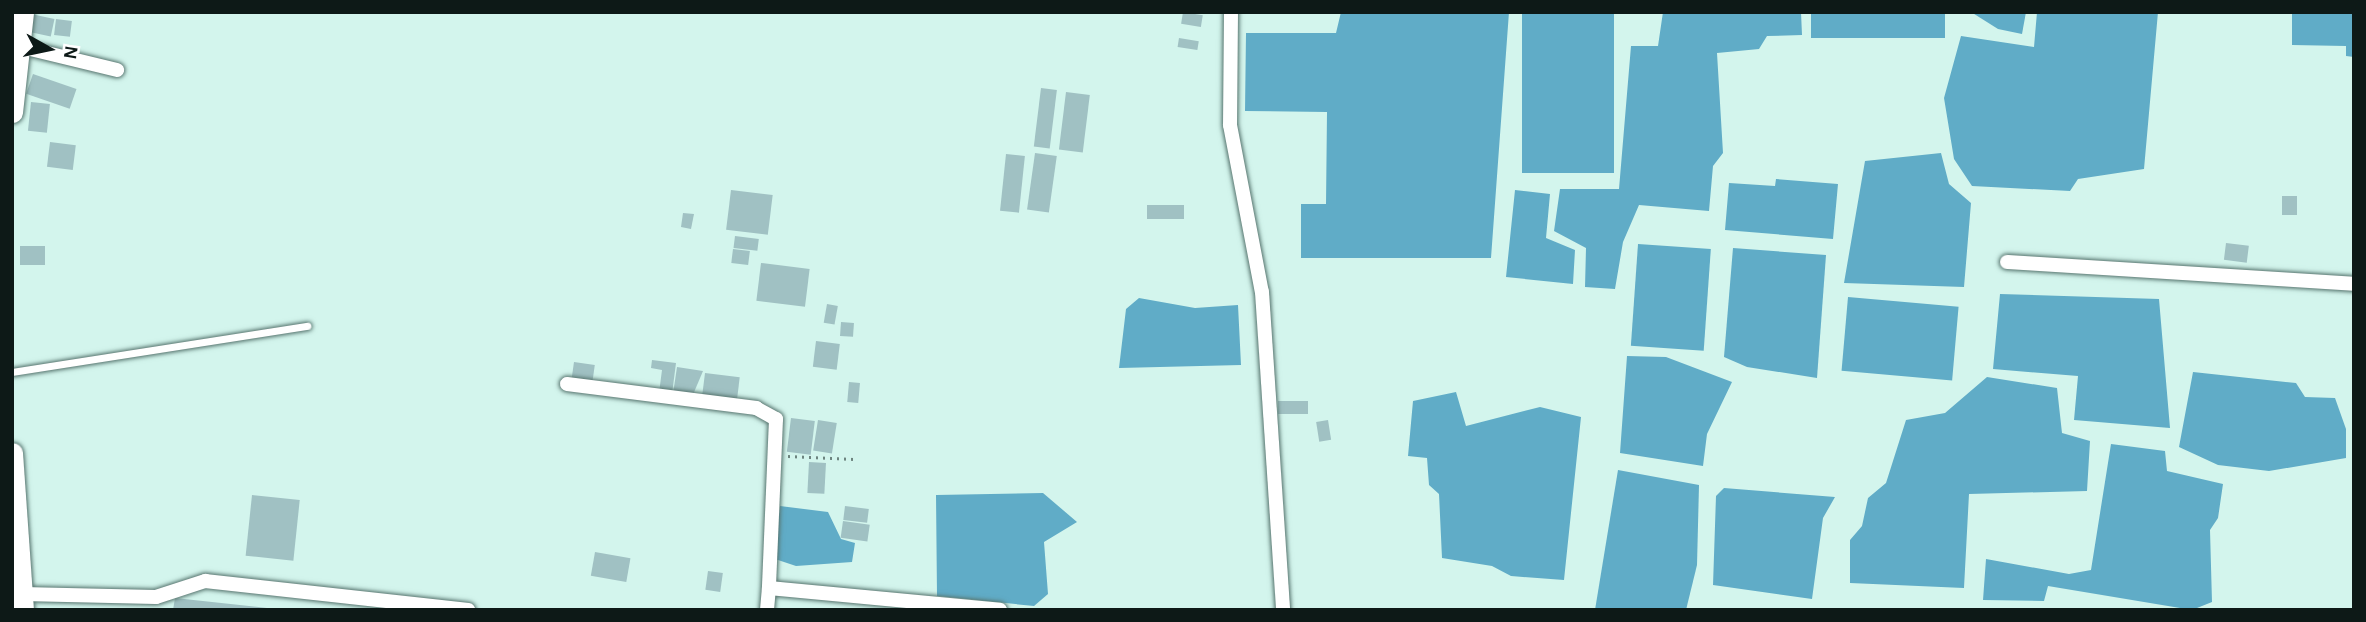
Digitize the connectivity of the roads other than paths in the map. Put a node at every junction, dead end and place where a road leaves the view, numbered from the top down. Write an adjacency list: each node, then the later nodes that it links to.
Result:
1 (23, 12): 3 (main road)
2 (1231, 12): 17 (street)
3 (18, 46): 4 (street); 5 (main road)
4 (117, 70)
5 (12, 112)
6 (2007, 262): 7 (street)
7 (2354, 284)
8 (307, 326): 9 (lane)
9 (12, 372)
10 (567, 384): 12 (street)
11 (12, 453): 13 (main road)
12 (769, 588): 15 (street); 16 (street)
13 (23, 602): 14 (street)
14 (468, 610)
15 (767, 610)
16 (1000, 610)
17 (1283, 610)

